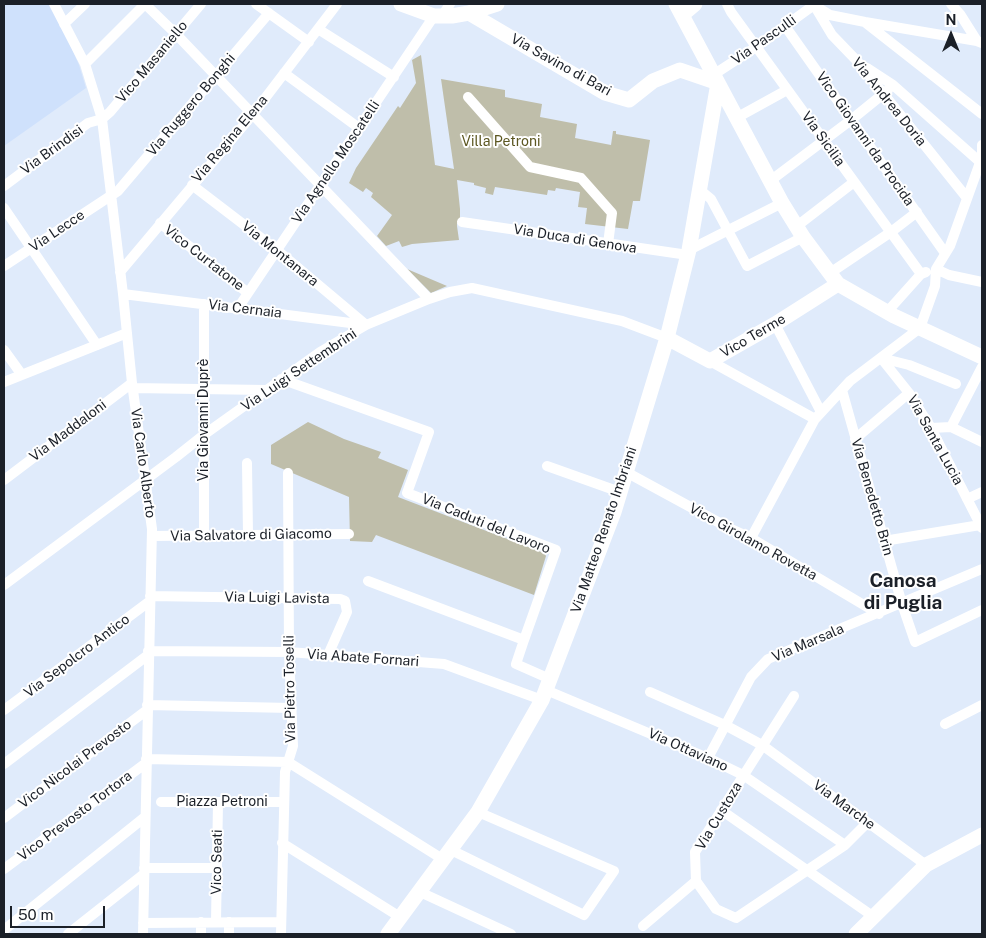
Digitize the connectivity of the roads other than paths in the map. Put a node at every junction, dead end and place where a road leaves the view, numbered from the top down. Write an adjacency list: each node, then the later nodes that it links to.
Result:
1 (54, 4): 18 (street, Via Carlo Alberto)
2 (85, 4): 18 (street)
3 (145, 4): 21 (street); 27 (street)
4 (200, 4): 21 (street, Vico Masaniello)
5 (256, 4): 15 (street)
6 (338, 4): 20 (street, Via Regina Elena)
7 (497, 4): 16 (street)
8 (695, 4): 13 (street)
9 (727, 4): 25 (street, Via Sicilia)
10 (814, 4): 17 (street); 19 (street, Via Pasculli); 26 (street, Via Andrea Doria)
11 (951, 4): 23 (street)
12 (409, 5): 14 (street)
13 (679, 9): 24 (street)
14 (442, 12): 16 (street); 31 (street, Via Agnello Moscatelli)
15 (269, 13): 22 (street); 30 (street, Via Ruggero Bonghi)
16 (470, 13): 28 (street, Via Savino di Bari)
17 (865, 22): 23 (street); 38 (street)
18 (64, 24): 27 (street, Via Carlo Alberto)
19 (784, 26): 25 (street, Via Pasculli); 41 (street, Vico Giovanni da Procida)
20 (318, 29): 22 (street, Via Regina Elena); 31 (street)
21 (176, 34): 30 (street); 40 (street, Vico Masaniello)
22 (308, 42): 29 (street, Via Regina Elena)
23 (980, 42)
24 (699, 47): 28 (street, Via Savino di Bari); 32 (street)
25 (756, 47): 32 (street, Via Pasculli); 34 (street, Via Sicilia)
26 (858, 62): 33 (street); 35 (street, Via Andrea Doria)
27 (85, 64): 40 (street, Via Carlo Alberto)
28 (680, 70): 32 (street)
29 (284, 73): 37 (street, Via Regina Elena); 42 (street)
30 (216, 76): 37 (street); 52 (street, Via Ruggero Bonghi)
31 (394, 76): 42 (street, Via Agnello Moscatelli)
32 (715, 79): 39 (street); 51 (street, Via Matteo Renato Imbriani)
33 (893, 85): 35 (street); 45 (street)
34 (787, 90): 39 (street); 43 (street, Via Sicilia)
35 (884, 94): 41 (street); 53 (street, Via Andrea Doria)
36 (468, 97): 62 (street)
37 (253, 114): 48 (street, Via Regina Elena); 49 (street)
38 (982, 114)
39 (738, 117): 46 (street)
40 (102, 119): 50 (street, Via Brindisi); 52 (street, Via Carlo Alberto)
41 (851, 120): 43 (street); 56 (street, Vico Giovanni da Procida)
42 (359, 128): 49 (street, Via Agnello Moscatelli)
43 (823, 140): 46 (street); 47 (street, Via Sicilia)
44 (982, 145): 45 (street)
45 (981, 159): 53 (street)
46 (770, 180): 54 (street)
47 (854, 182): 60 (street); 61 (street, Via Sicilia)
48 (192, 185): 58 (street, Via Regina Elena); 64 (street, Via Montanara)
49 (321, 185): 64 (street, Via Agnello Moscatelli); 75 (street)
50 (4, 186)
51 (699, 189): 59 (street); 65 (street, Via Matteo Renato Imbriani)
52 (111, 195): 63 (street, Via Lecce); 69 (street, Via Carlo Alberto)
53 (967, 198): 66 (street)
54 (782, 203): 59 (street); 60 (street)
55 (4, 208): 63 (street)
56 (917, 212): 61 (street); 66 (street, Vico Giovanni da Procida)
57 (462, 222): 62 (street, Via Duca di Genova)
58 (160, 223): 69 (street, Via Regina Elena); 73 (street, Vico Curtatone)
59 (728, 230): 60 (street); 65 (street)
60 (800, 232): 71 (street)
61 (891, 232): 70 (street, Via Sicilia); 71 (street)
62 (608, 244): 65 (street, Via Duca di Genova)
63 (31, 248): 67 (street, Via Lecce); 84 (street)
64 (277, 250): 73 (street, Via Agnello Moscatelli); 80 (street, Via Montanara)
65 (688, 253): 83 (street, Via Matteo Renato Imbriani)
66 (945, 253): 68 (street)
67 (4, 266)
68 (936, 269): 70 (street); 72 (street); 81 (street)
69 (120, 272): 74 (street, Via Carlo Alberto)
70 (921, 274): 78 (street)
71 (834, 279): 78 (street); 79 (street, Vico Terme)
72 (982, 282)
73 (248, 293): 77 (street, Via Agnello Moscatelli)
74 (123, 294): 76 (street, Via Cernaia); 82 (street, Via Carlo Alberto)
75 (429, 299): 80 (street, Via Luigi Settembrini); 83 (street, Via Luigi Settembrini)
76 (204, 304): 77 (street, Via Cernaia); 95 (street, Via Giovanni Duprè)
77 (238, 308): 80 (street, Via Cernaia)
78 (887, 312): 81 (street)
79 (775, 324): 88 (street, Vico Terme); 99 (street)
80 (366, 325): 91 (street, Via Luigi Settembrini)
81 (920, 328): 86 (street); 87 (street)
82 (127, 333): 84 (street); 94 (street, Via Carlo Alberto)
83 (667, 338): 88 (street, Vico Terme); 107 (street, Via Matteo Renato Imbriani)
84 (97, 345): 90 (street)
85 (4, 350): 90 (street)
86 (982, 356)
87 (881, 358): 93 (street); 97 (street); 98 (street, Via Santa Lucia)
88 (710, 361): 99 (street)
89 (982, 366): 100 (street)
90 (22, 375): 92 (street)
91 (281, 380): 96 (street, Via Luigi Settembrini); 130 (street, Via Caduti del Lavoro)
92 (4, 382)
93 (956, 384)
94 (132, 385): 95 (street); 109 (street, Via Carlo Alberto); 110 (street, Via Maddaloni)
95 (203, 389): 96 (street); 102 (street, Via Giovanni Duprè)
96 (266, 390): 102 (street, Via Luigi Settembrini)
97 (842, 390): 99 (street); 103 (street, Via Benedetto Brin)
98 (909, 393): 101 (street, Via Santa Lucia); 103 (street)
99 (818, 416): 120 (street)
100 (952, 427): 101 (street); 104 (street)
101 (931, 428): 113 (street, Via Santa Lucia)
102 (205, 434): 109 (street, Via Luigi Settembrini); 118 (street, Via Giovanni Duprè)
103 (855, 438): 121 (street, Via Benedetto Brin)
104 (982, 442)
105 (247, 463): 115 (street)
106 (547, 466): 111 (street)
107 (626, 472): 111 (street, Via Matteo Renato Imbriani); 120 (street, Vico Girolamo Rovetta)
108 (288, 473): 116 (street, Via Pietro Toselli)
109 (145, 479): 119 (street, Via Carlo Alberto); 124 (street, Via Luigi Settembrini)
110 (4, 480)
111 (620, 492): 134 (street, Via Matteo Renato Imbriani)
112 (982, 492): 113 (street)
113 (967, 499): 114 (street, Via Santa Lucia)
114 (981, 526): 121 (street)
115 (248, 534): 116 (street, Via Salvatore di Giacomo); 118 (street, Via Salvatore di Giacomo)
116 (288, 534): 117 (street, Via Salvatore di Giacomo); 125 (street, Via Pietro Toselli)
117 (350, 534)
118 (204, 535): 119 (street, Via Salvatore di Giacomo)
119 (152, 536): 126 (street, Via Carlo Alberto)
120 (751, 538): 129 (street, Vico Girolamo Rovetta)
121 (884, 541): 127 (street, Via Benedetto Brin)
122 (982, 569): 127 (street, Via Marsala)
123 (368, 580): 130 (street)
124 (4, 585)
125 (288, 597): 126 (street, Via Luigi Lavista); 131 (street, Via Pietro Toselli); 133 (street, Via Luigi Lavista)
126 (150, 598): 132 (street, Via Carlo Alberto); 140 (street, Via Sepolcro Antico)
127 (902, 604): 128 (street, Via Benedetto Brin); 129 (street, Via Marsala)
128 (982, 610)
129 (879, 614): 142 (street, Via Marsala)
130 (524, 640): 134 (street)
131 (289, 652): 132 (street, Via Abate Fornari); 133 (street, Via Abate Fornari); 139 (street, Via Pietro Toselli)
132 (148, 653): 138 (street, Via Carlo Alberto); 147 (street)
133 (328, 655): 134 (street, Via Abate Fornari)
134 (546, 690): 144 (street, Via Ottaviano); 153 (street, Via Matteo Renato Imbriani)
135 (650, 692): 142 (street, Via Marche)
136 (794, 696): 143 (street, Via Custoza)
137 (982, 705): 141 (street)
138 (147, 707): 139 (street); 145 (street, Via Carlo Alberto); 154 (street, Vico Nicolai Prevosto)
139 (291, 708): 146 (street, Via Pietro Toselli)
140 (4, 710)
141 (945, 724)
142 (725, 725): 143 (street, Via Marche); 144 (street, Via Marsala)
143 (762, 745): 148 (street, Via Custoza); 156 (street, Via Marche)
144 (708, 758): 148 (street, Via Ottaviano)
145 (146, 761): 146 (street); 155 (street, Via Carlo Alberto); 163 (street, Vico Prevosto Tortora)
146 (288, 762): 151 (street, Via Pietro Toselli); 160 (street)
147 (4, 764)
148 (743, 775): 152 (street, Via Custoza); 159 (street, Via Ottaviano)
149 (161, 802): 150 (street, Piazza Petroni)
150 (218, 802): 151 (street, Piazza Petroni); 162 (street, Vico Seati)
151 (284, 802): 158 (street, Via Pietro Toselli)
152 (721, 810): 164 (street); 166 (street, Via Custoza)
153 (478, 812): 160 (street, Via Matteo Renato Imbriani); 160 (street)
154 (4, 818)
155 (145, 818): 165 (street, Via Carlo Alberto); 176 (street)
156 (867, 822): 159 (street); 161 (street, Via Marche)
157 (982, 835): 161 (street)
158 (282, 843): 168 (street); 174 (street, Via Pietro Toselli)
159 (845, 845): 164 (street)
160 (447, 855): 167 (street, Via Matteo Renato Imbriani)
161 (926, 865): 169 (street)
162 (217, 868): 165 (street); 172 (street, Vico Seati)
163 (4, 869)
164 (807, 870): 166 (street); 169 (street)
165 (144, 871): 170 (street, Via Carlo Alberto); 177 (street)
166 (696, 881): 175 (street)
167 (420, 892): 168 (street, Via Matteo Renato Imbriani); 183 (street)
168 (400, 917): 182 (street, Via Matteo Renato Imbriani)
169 (874, 917): 184 (street)
170 (143, 922): 171 (street); 178 (street, Via Carlo Alberto)
171 (201, 922): 172 (street); 179 (street)
172 (216, 922): 173 (street)
173 (229, 922): 174 (street); 180 (street)
174 (281, 922): 181 (street, Via Pietro Toselli)
175 (643, 926)
176 (4, 930)
177 (68, 934)
178 (143, 934)
179 (201, 934)
180 (229, 934)
181 (280, 934)
182 (388, 934)
183 (511, 934)
184 (856, 934)

